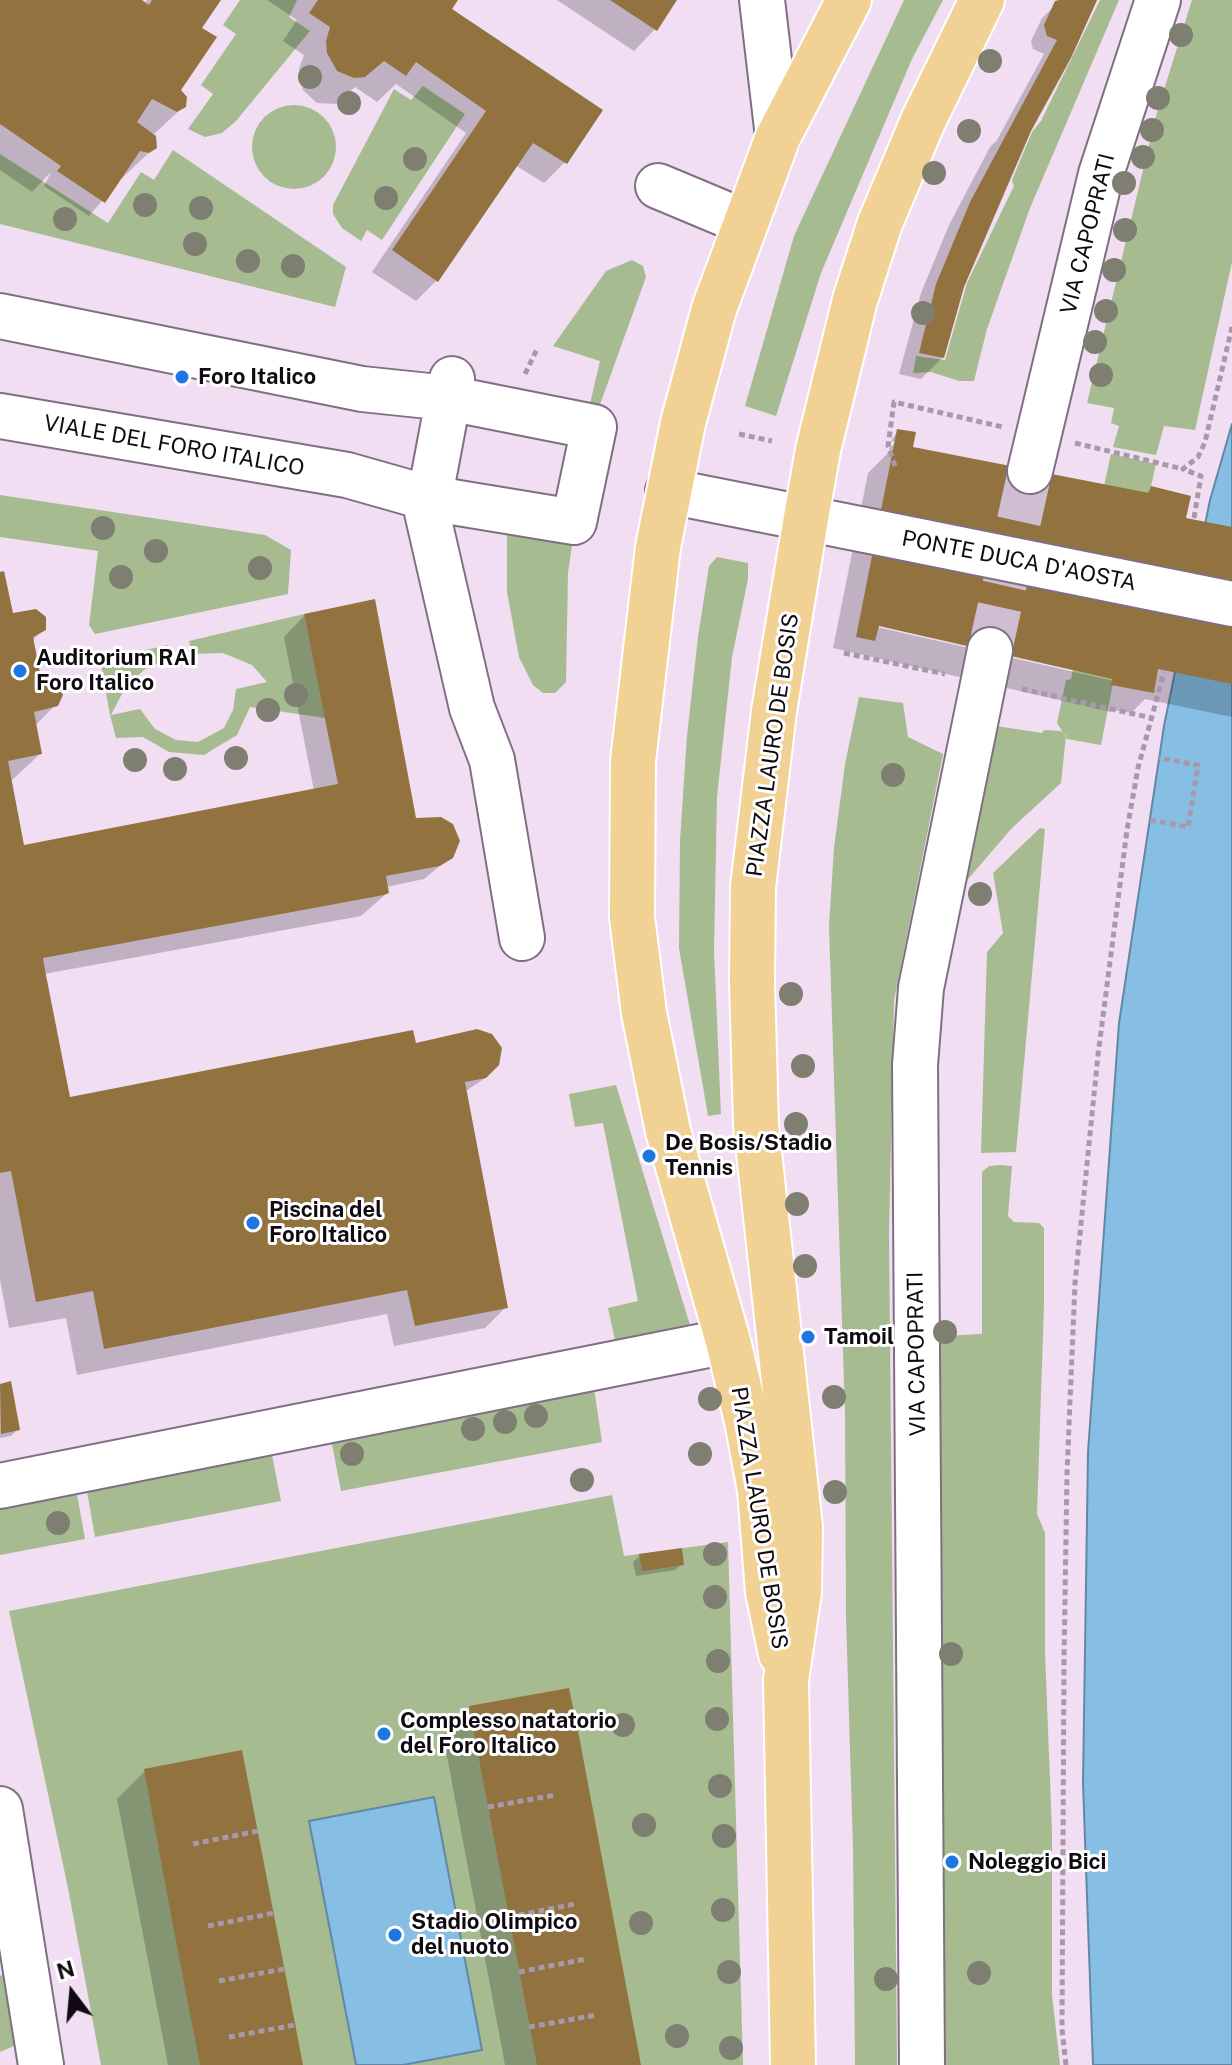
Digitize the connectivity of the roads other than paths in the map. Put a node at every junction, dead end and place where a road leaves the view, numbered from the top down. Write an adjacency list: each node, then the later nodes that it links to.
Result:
1 (762, 0): 5 (street, PIAZZA LAURO DE BOSIS)
2 (849, 0): 5 (main road, PIAZZA LAURO DE BOSIS)
3 (982, 0): 14 (main road, PIAZZA LAURO DE BOSIS)
4 (1158, 0): 11 (street, VIA CAPOPRATI)
5 (778, 137): 7 (main road, PIAZZA LAURO DE BOSIS)
6 (658, 186): 7 (street)
7 (744, 222): 12 (main road, PIAZZA LAURO DE BOSIS)
8 (0, 316): 9 (street)
9 (450, 388): 13 (street); 13 (street)
10 (0, 416): 13 (street, VIALE DEL FORO ITALICO)
11 (1030, 471)
12 (668, 491): 14 (street); 18 (main road, PIAZZA LAURO DE BOSIS)
13 (427, 505): 17 (street)
14 (806, 518): 15 (street, PONTE DUCA D'AOSTA, bridge); 20 (main road, PIAZZA LAURO DE BOSIS)
15 (1232, 604)
16 (990, 650): 24 (street, VIA CAPOPRATI)
17 (522, 938)
18 (728, 1341): 19 (street); 20 (main road, PIAZZA LAURO DE BOSIS)
19 (0, 1486)
20 (786, 1680): 23 (main road)
21 (0, 1809): 22 (street)
22 (41, 2065)
23 (793, 2065)
24 (922, 2065)

